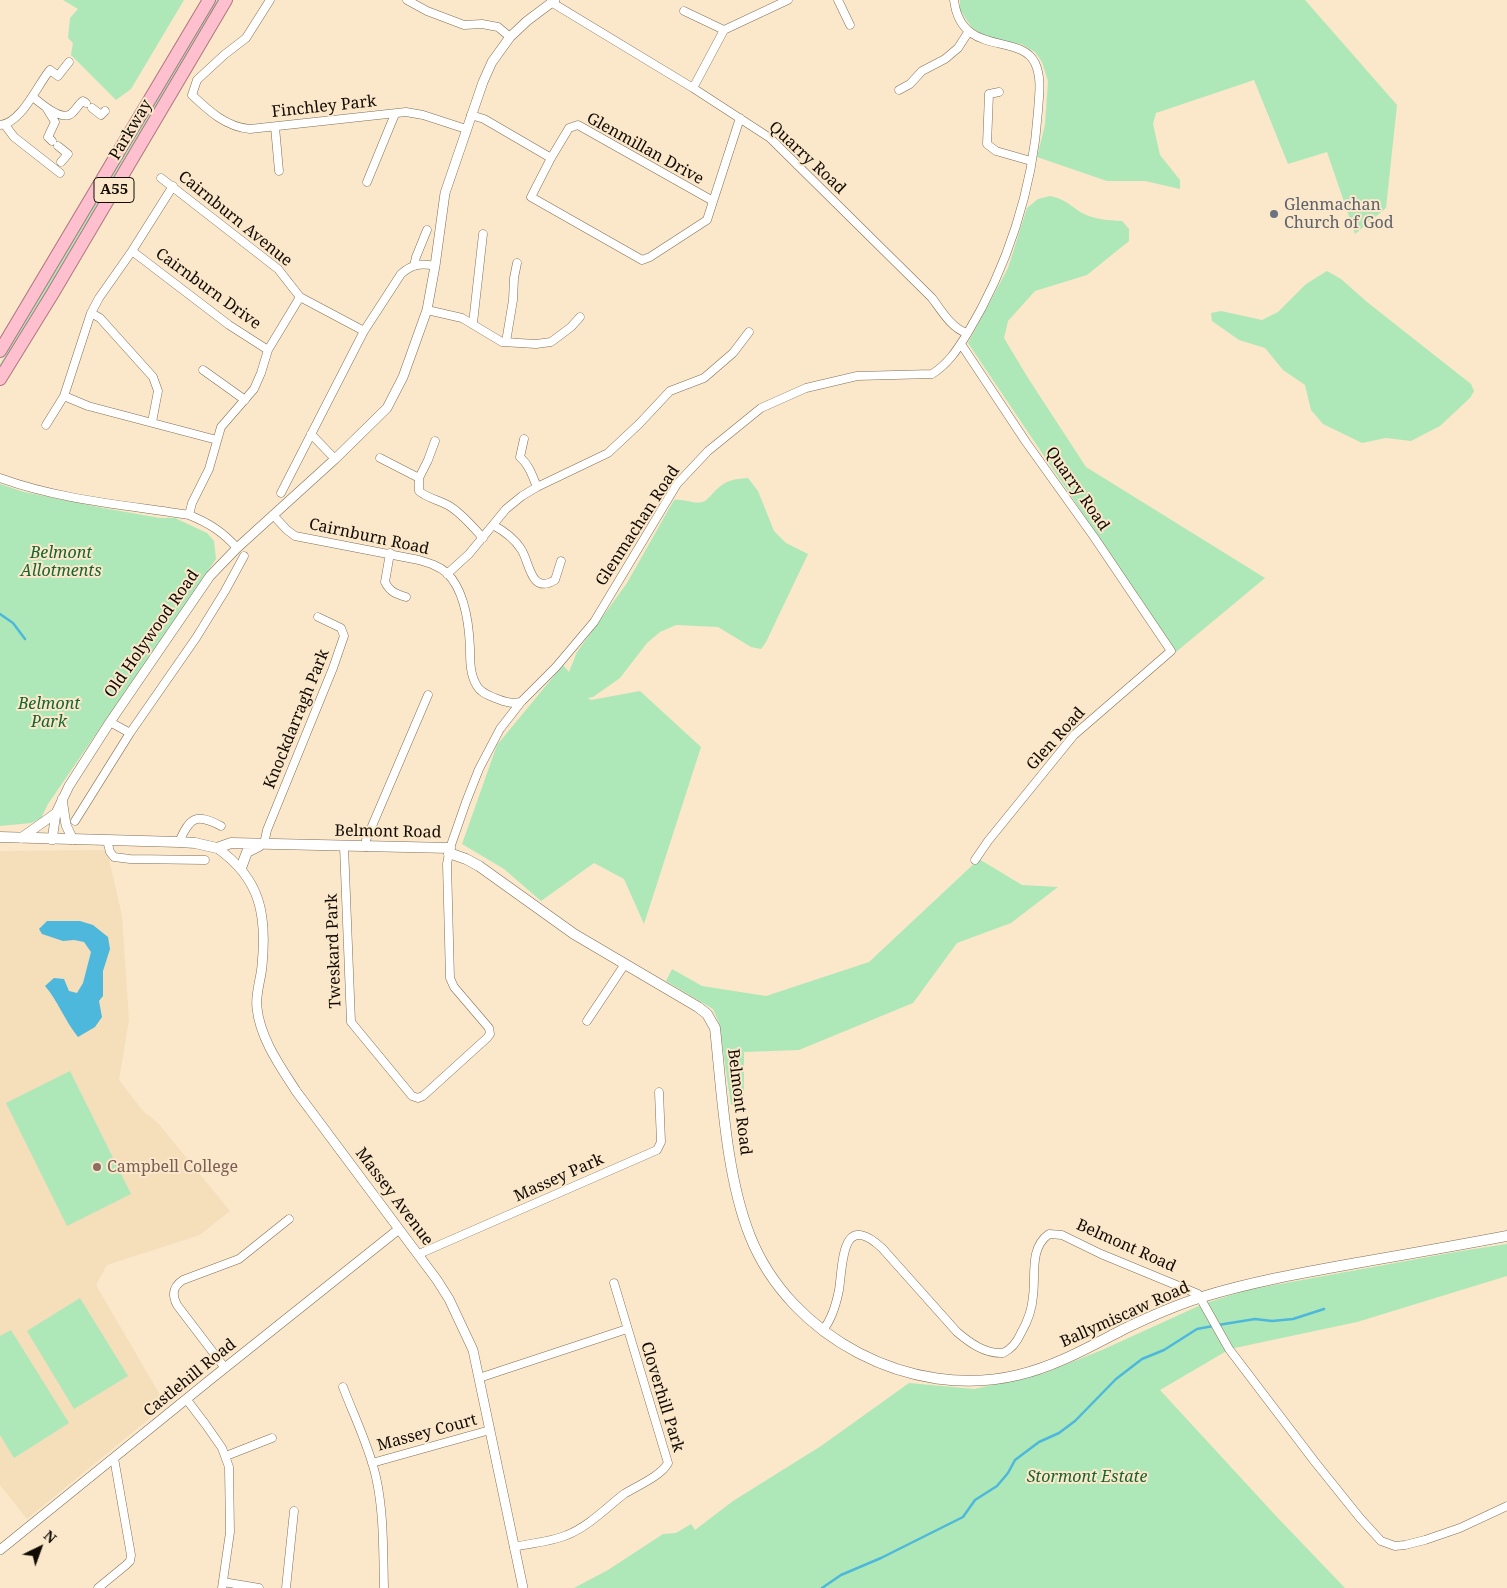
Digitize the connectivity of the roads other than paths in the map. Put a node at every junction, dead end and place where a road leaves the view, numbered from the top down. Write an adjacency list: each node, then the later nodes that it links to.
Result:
1 (210, 0): 53 (highway, Parkway / A55)
2 (226, 0): 55 (highway, Parkway / A55)
3 (270, 0): 25 (street, Finchley Park)
4 (407, 0): 13 (street)
5 (788, 0): 11 (street)
6 (838, 0): 10 (street)
7 (954, 0): 12 (street)
8 (553, 1): 13 (street, Old Holywood Road); 15 (street, Quarry Road)
9 (684, 11): 11 (street)
10 (850, 25)
11 (724, 30): 15 (street)
12 (969, 31): 16 (street); 28 (street, Glenmachan Road)
13 (510, 37): 22 (street, Old Holywood Road)
14 (69, 62): 18 (street)
15 (693, 88): 23 (street, Quarry Road)
16 (899, 90)
17 (999, 92): 28 (street)
18 (33, 97): 19 (street); 24 (street)
19 (46, 107): 20 (street); 29 (street)
20 (105, 111)
21 (395, 114): 25 (street, Finchley Park); 26 (street, Finchley Park); 33 (street)
22 (470, 115): 26 (street, Old Holywood Road); 27 (street)
23 (740, 118): 35 (street); 49 (street, Quarry Road)
24 (2, 125): 31 (street)
25 (275, 126): 30 (street)
26 (466, 129): 41 (street, Old Holywood Road)
27 (551, 158): 35 (street, Glenmillan Drive); 35 (street, Glenmillan Drive)
28 (1031, 161): 49 (street, Glenmachan Road)
29 (61, 162)
30 (279, 171)
31 (60, 173)
32 (161, 178): 34 (street, Cairnburn Avenue)
33 (367, 182)
34 (173, 186): 38 (street); 42 (street, Cairnburn Avenue)
35 (713, 201)
36 (427, 230): 40 (street)
37 (483, 234): 46 (street)
38 (132, 250): 44 (street); 52 (street, Cairnburn Drive)
39 (518, 263): 50 (street)
40 (414, 266): 41 (street); 47 (street)
41 (435, 266): 43 (street, Old Holywood Road)
42 (300, 298): 47 (street, Cairnburn Avenue); 52 (street)
43 (427, 310): 46 (street); 65 (street, Old Holywood Road)
44 (91, 313): 56 (street); 58 (street)
45 (580, 317): 50 (street)
46 (473, 324): 50 (street)
47 (364, 330): 60 (street)
48 (748, 332): 68 (street)
49 (967, 333): 51 (street, Glenmachan Road)
50 (506, 342)
51 (961, 344): 83 (street, Quarry Road); 85 (street, Glenmachan Road)
52 (268, 350): 57 (street)
53 (0, 351)
54 (203, 370): 57 (street)
55 (0, 379)
56 (64, 396): 58 (street); 59 (street)
57 (245, 400): 62 (street)
58 (152, 422): 62 (street)
59 (46, 425)
60 (311, 434): 65 (street); 69 (street)
61 (524, 439): 68 (street)
62 (217, 440): 70 (street)
63 (435, 441): 67 (street)
64 (380, 458): 67 (street)
65 (335, 459): 71 (street, Old Holywood Road)
66 (0, 478): 70 (street)
67 (419, 478): 73 (street)
68 (537, 487): 72 (street)
69 (281, 494)
70 (189, 515): 74 (street)
71 (273, 515): 74 (street, Old Holywood Road); 75 (street, Cairnburn Road)
72 (493, 525): 73 (street); 77 (street)
73 (483, 538): 79 (street)
74 (237, 548): 78 (street, Old Holywood Road)
75 (390, 553): 79 (street, Cairnburn Road); 81 (street)
76 (244, 556): 80 (street)
77 (560, 561)
78 (220, 565): 80 (street, Old Holywood Road); 86 (street, Old Holywood Road)
79 (447, 574): 85 (street)
80 (232, 575): 87 (street)
81 (406, 597)
82 (318, 617): 98 (street, Knockdarragh Park)
83 (1171, 651): 104 (street, Glen Road)
84 (428, 695): 100 (street)
85 (521, 702): 102 (street, Glenmachan Road)
86 (110, 722): 87 (street, Old Holywood Road); 88 (street, Old Holywood Road)
87 (130, 733): 90 (street)
88 (62, 799): 89 (street, Old Holywood Road); 95 (street)
89 (56, 813): 93 (street); 94 (street, Old Holywood Road)
90 (75, 822)
91 (221, 826): 97 (street)
92 (0, 837): 93 (main road, Belmont Road)
93 (20, 838): 94 (main road, Belmont Road)
94 (52, 840): 95 (main road, Belmont Road)
95 (74, 840): 96 (main road, Belmont Road)
96 (107, 840): 97 (main road, Belmont Road); 103 (street)
97 (179, 842): 101 (main road, Belmont Road)
98 (264, 844): 99 (main road, Belmont Road); 101 (main road, Belmont Road); 105 (main road)
99 (344, 846): 100 (main road, Belmont Road); 102 (street, Tweskard Park)
100 (366, 847): 102 (main road, Belmont Road)
101 (217, 848): 105 (street, Massey Avenue)
102 (450, 850): 106 (main road, Belmont Road)
103 (204, 860)
104 (975, 860)
105 (241, 868): 110 (street, Massey Avenue)
106 (625, 964): 107 (street); 116 (main road, Belmont Road)
107 (587, 1021)
108 (659, 1092): 112 (street, Massey Park)
109 (289, 1219): 117 (street)
110 (400, 1229): 112 (street, Massey Avenue); 117 (street, Castlehill Road)
111 (1507, 1236): 114 (main road, Ballymiscaw Road)
112 (419, 1254): 118 (street, Massey Avenue)
113 (614, 1283): 115 (street, Cloverhill Park)
114 (1202, 1301): 116 (main road, Ballymiscaw Road); 116 (street, Belmont Road); 126 (street, Belmont Road)
115 (628, 1328): 118 (street); 128 (street, Cloverhill Park)
116 (823, 1330)
117 (225, 1368): 120 (street, Castlehill Road)
118 (479, 1378): 121 (street, Massey Avenue)
119 (343, 1387): 125 (street, Massey Court)
120 (187, 1400): 123 (street); 124 (street, Castlehill Road)
121 (490, 1430): 125 (street, Massey Court); 128 (street, Massey Avenue)
122 (272, 1438): 123 (street)
123 (226, 1456): 130 (street)
124 (114, 1458): 129 (street, Castlehill Road); 131 (street)
125 (372, 1463): 134 (street, Massey Court)
126 (1507, 1506)
127 (294, 1511): 133 (street)
128 (514, 1547): 135 (street, Massey Avenue)
129 (0, 1550)
130 (222, 1585): 132 (street)
131 (98, 1588)
132 (260, 1588)
133 (286, 1588)
134 (384, 1588)
135 (523, 1588)

